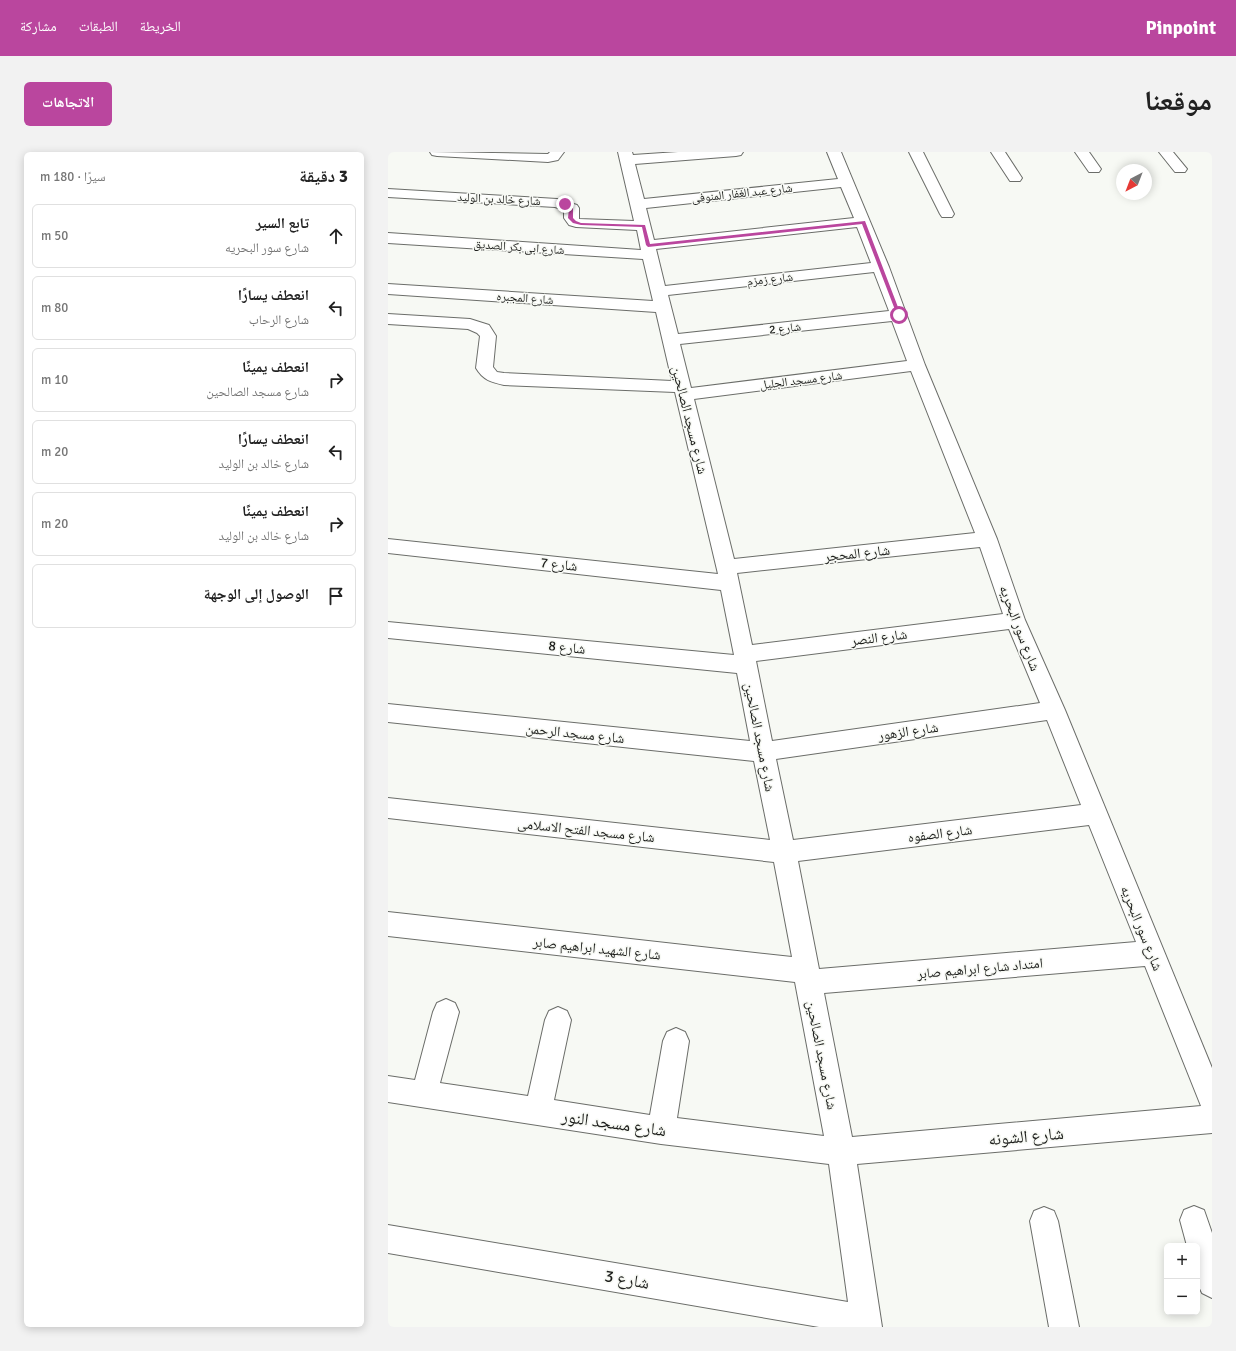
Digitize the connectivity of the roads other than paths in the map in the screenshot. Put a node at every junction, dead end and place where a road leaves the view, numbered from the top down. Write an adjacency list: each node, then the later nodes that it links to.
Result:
1 (437, 152): 2 (street)
2 (556, 152)
3 (736, 152): 9 (street)
4 (834, 152): 13 (street, شارع سور البحريه)
5 (916, 152): 16 (street)
6 (998, 152): 12 (street)
7 (1082, 152): 10 (street)
8 (1166, 152): 11 (street)
9 (626, 156): 15 (street, شارع مسجد الصالحين)
10 (1094, 169)
11 (1180, 169)
12 (1015, 178)
13 (846, 182): 15 (street, شارع عبد الغفار المنوفى); 17 (street, شارع سور البحريه)
14 (388, 193): 19 (street, شارع خالد بن الوليد)
15 (638, 204): 19 (street, شارع مسجد الصالحين)
16 (948, 214)
17 (863, 222): 19 (street); 20 (street, شارع سور البحريه)
18 (388, 238): 19 (street, شارع ابى بكر الصديق)
19 (648, 242): 22 (street, شارع مسجد الصالحين)
20 (881, 267): 22 (street, شارع زمزم); 23 (street, شارع سور البحريه)
21 (388, 289): 22 (street, شارع المجبره)
22 (661, 299): 25 (street, شارع مسجد الصالحين)
23 (899, 315): 25 (street, شارع 2); 26 (street, شارع سور البحريه)
24 (388, 319): 27 (street, شارع مسجد الجليل)
25 (671, 340): 27 (street, شارع مسجد الصالحين)
26 (917, 366): 27 (street, شارع مسجد الجليل); 28 (street, شارع سور البحريه)
27 (683, 391): 30 (street, شارع مسجد الصالحين)
28 (987, 539): 30 (street, شارع المحجر); 31 (street, شارع سور البحريه)
29 (388, 546): 30 (street, شارع 7)
30 (728, 575): 33 (street, شارع مسجد الصالحين)
31 (1015, 620): 33 (street, شارع النصر); 34 (street, شارع سور البحريه)
32 (388, 630): 33 (street, شارع 8)
33 (745, 660): 36 (street, شارع مسجد الصالحين)
34 (1054, 710): 36 (street, شارع الزهور); 38 (street, شارع سور البحريه)
35 (388, 713): 36 (street, شارع مسجد الرحمن)
36 (762, 752): 39 (street, شارع مسجد الصالحين)
37 (388, 808): 39 (street, شارع مسجد الفتح الاسلامى)
38 (1096, 814): 39 (street, شارع الصفوه); 41 (street, شارع سور البحريه)
39 (784, 852): 42 (street, شارع مسجد الصالحين)
40 (388, 924): 42 (street, شارع الشهيد ابراهيم صابر)
41 (1152, 953): 42 (street, امتداد شارع ابراهيم صابر); 48 (street, شارع سور البحريه)
42 (806, 977): 52 (street, شارع مسجد الصالحين)
43 (446, 1012): 47 (street)
44 (558, 1020): 49 (street)
45 (676, 1041): 51 (street)
46 (388, 1089): 47 (street, شارع مسجد النور)
47 (424, 1095): 49 (street, شارع مسجد النور)
48 (1212, 1101)
49 (538, 1111): 51 (street, شارع مسجد النور)
50 (1212, 1119): 52 (street, شارع الشونه)
51 (661, 1130): 52 (street, شارع مسجد النور)
52 (840, 1152): 57 (street, شارع مسجد الصالحين)
53 (1194, 1220): 56 (street)
54 (1044, 1221): 58 (street)
55 (388, 1239): 57 (street, شارع 3)
56 (1212, 1283)
57 (867, 1323)
58 (1064, 1327)

